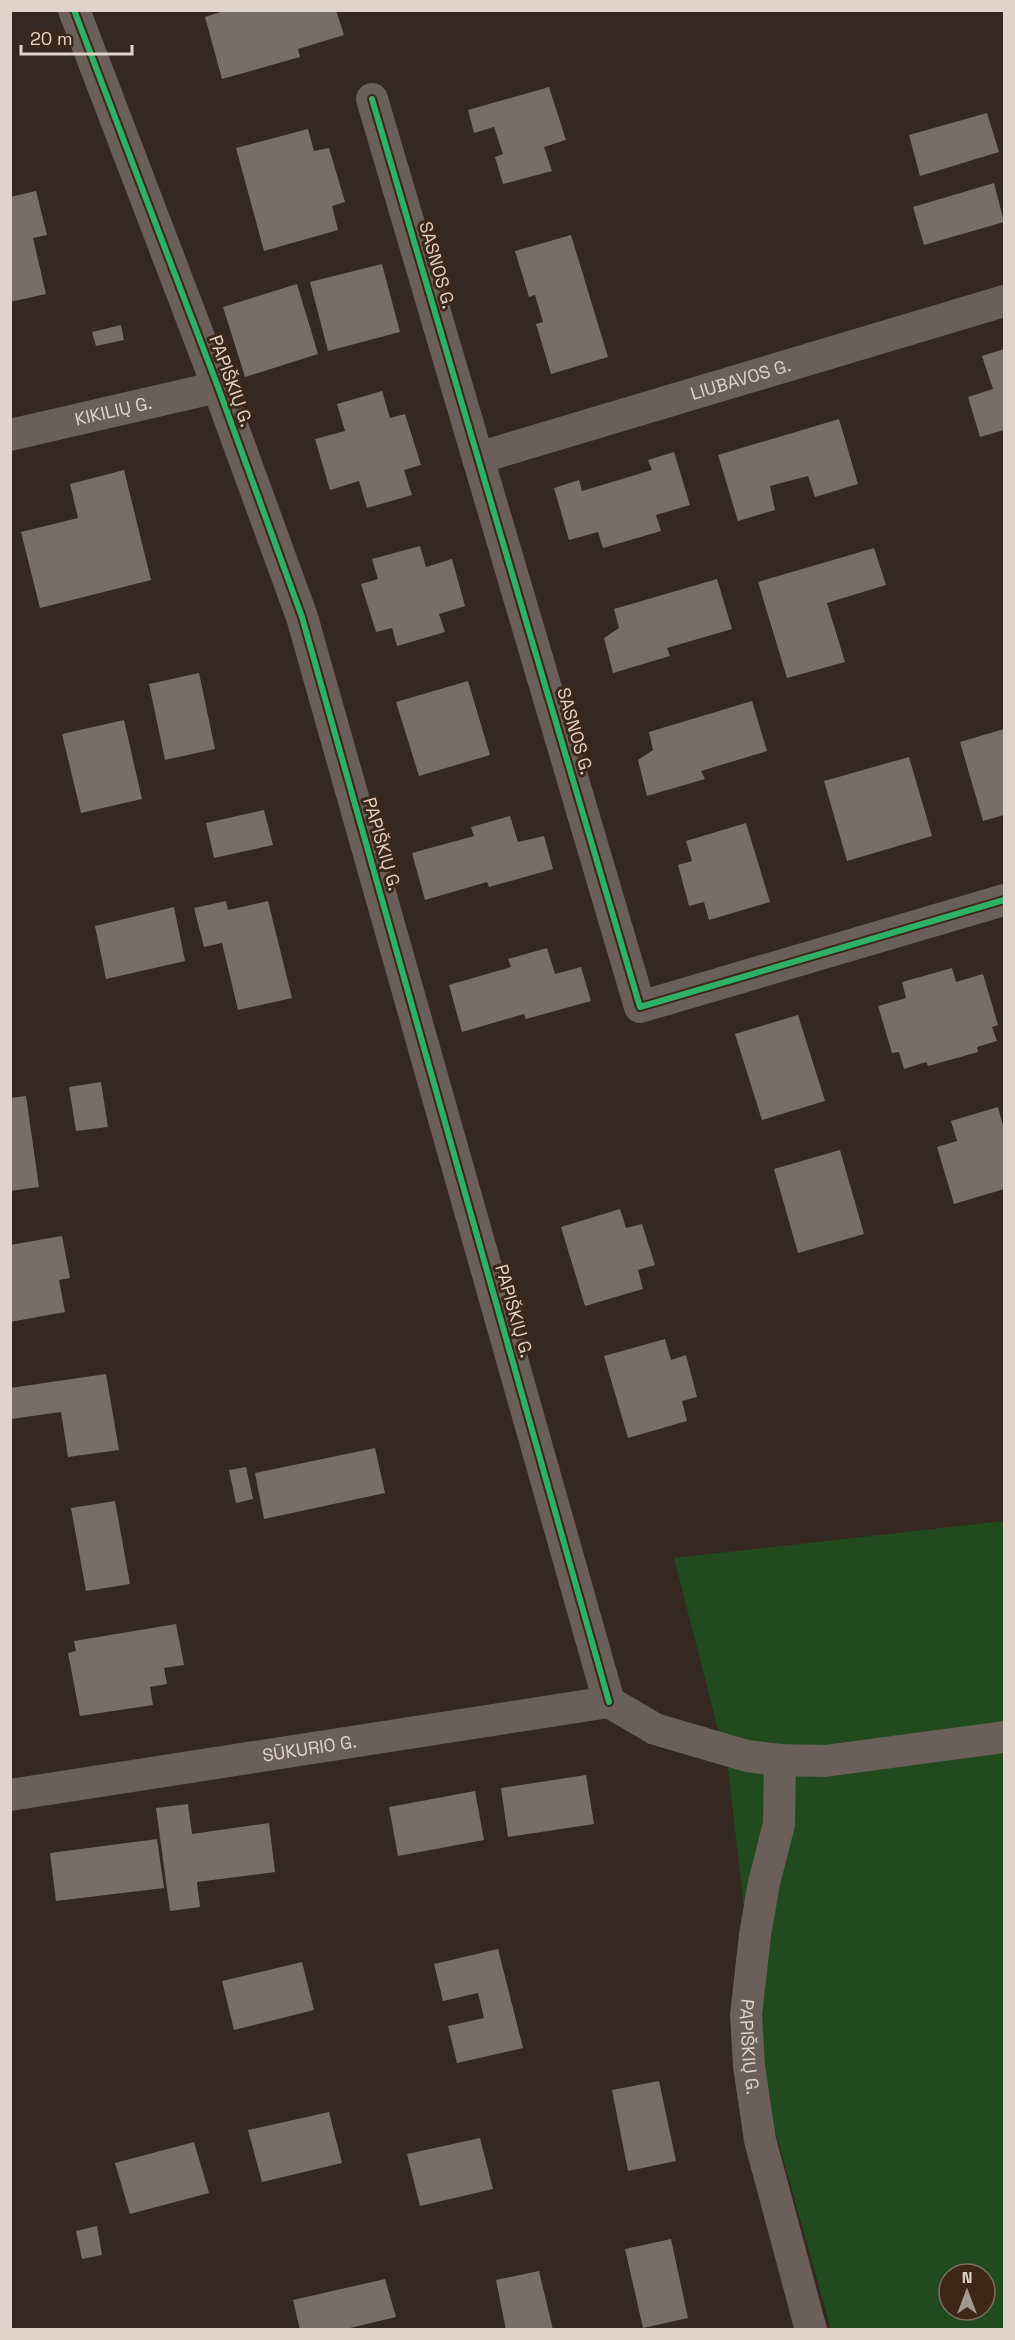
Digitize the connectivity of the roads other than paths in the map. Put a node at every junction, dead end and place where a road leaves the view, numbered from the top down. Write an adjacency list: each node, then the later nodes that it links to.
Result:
1 (74, 10): 4 (street, PAPIŠKIŲ G.)
2 (372, 99): 6 (street, SASNOS G.)
3 (1005, 301): 6 (street, LIUBAVOS G.)
4 (218, 387): 5 (street, KIKILIŲ G.); 8 (street, PAPIŠKIŲ G.)
5 (10, 435)
6 (478, 458): 7 (street, SASNOS G.)
7 (1005, 900)
8 (609, 1702): 10 (street); 11 (street, SŪKURIO G.)
9 (1005, 1737): 10 (street)
10 (780, 1760): 12 (street, PAPIŠKIŲ G.)
11 (10, 1795)
12 (811, 2330)

